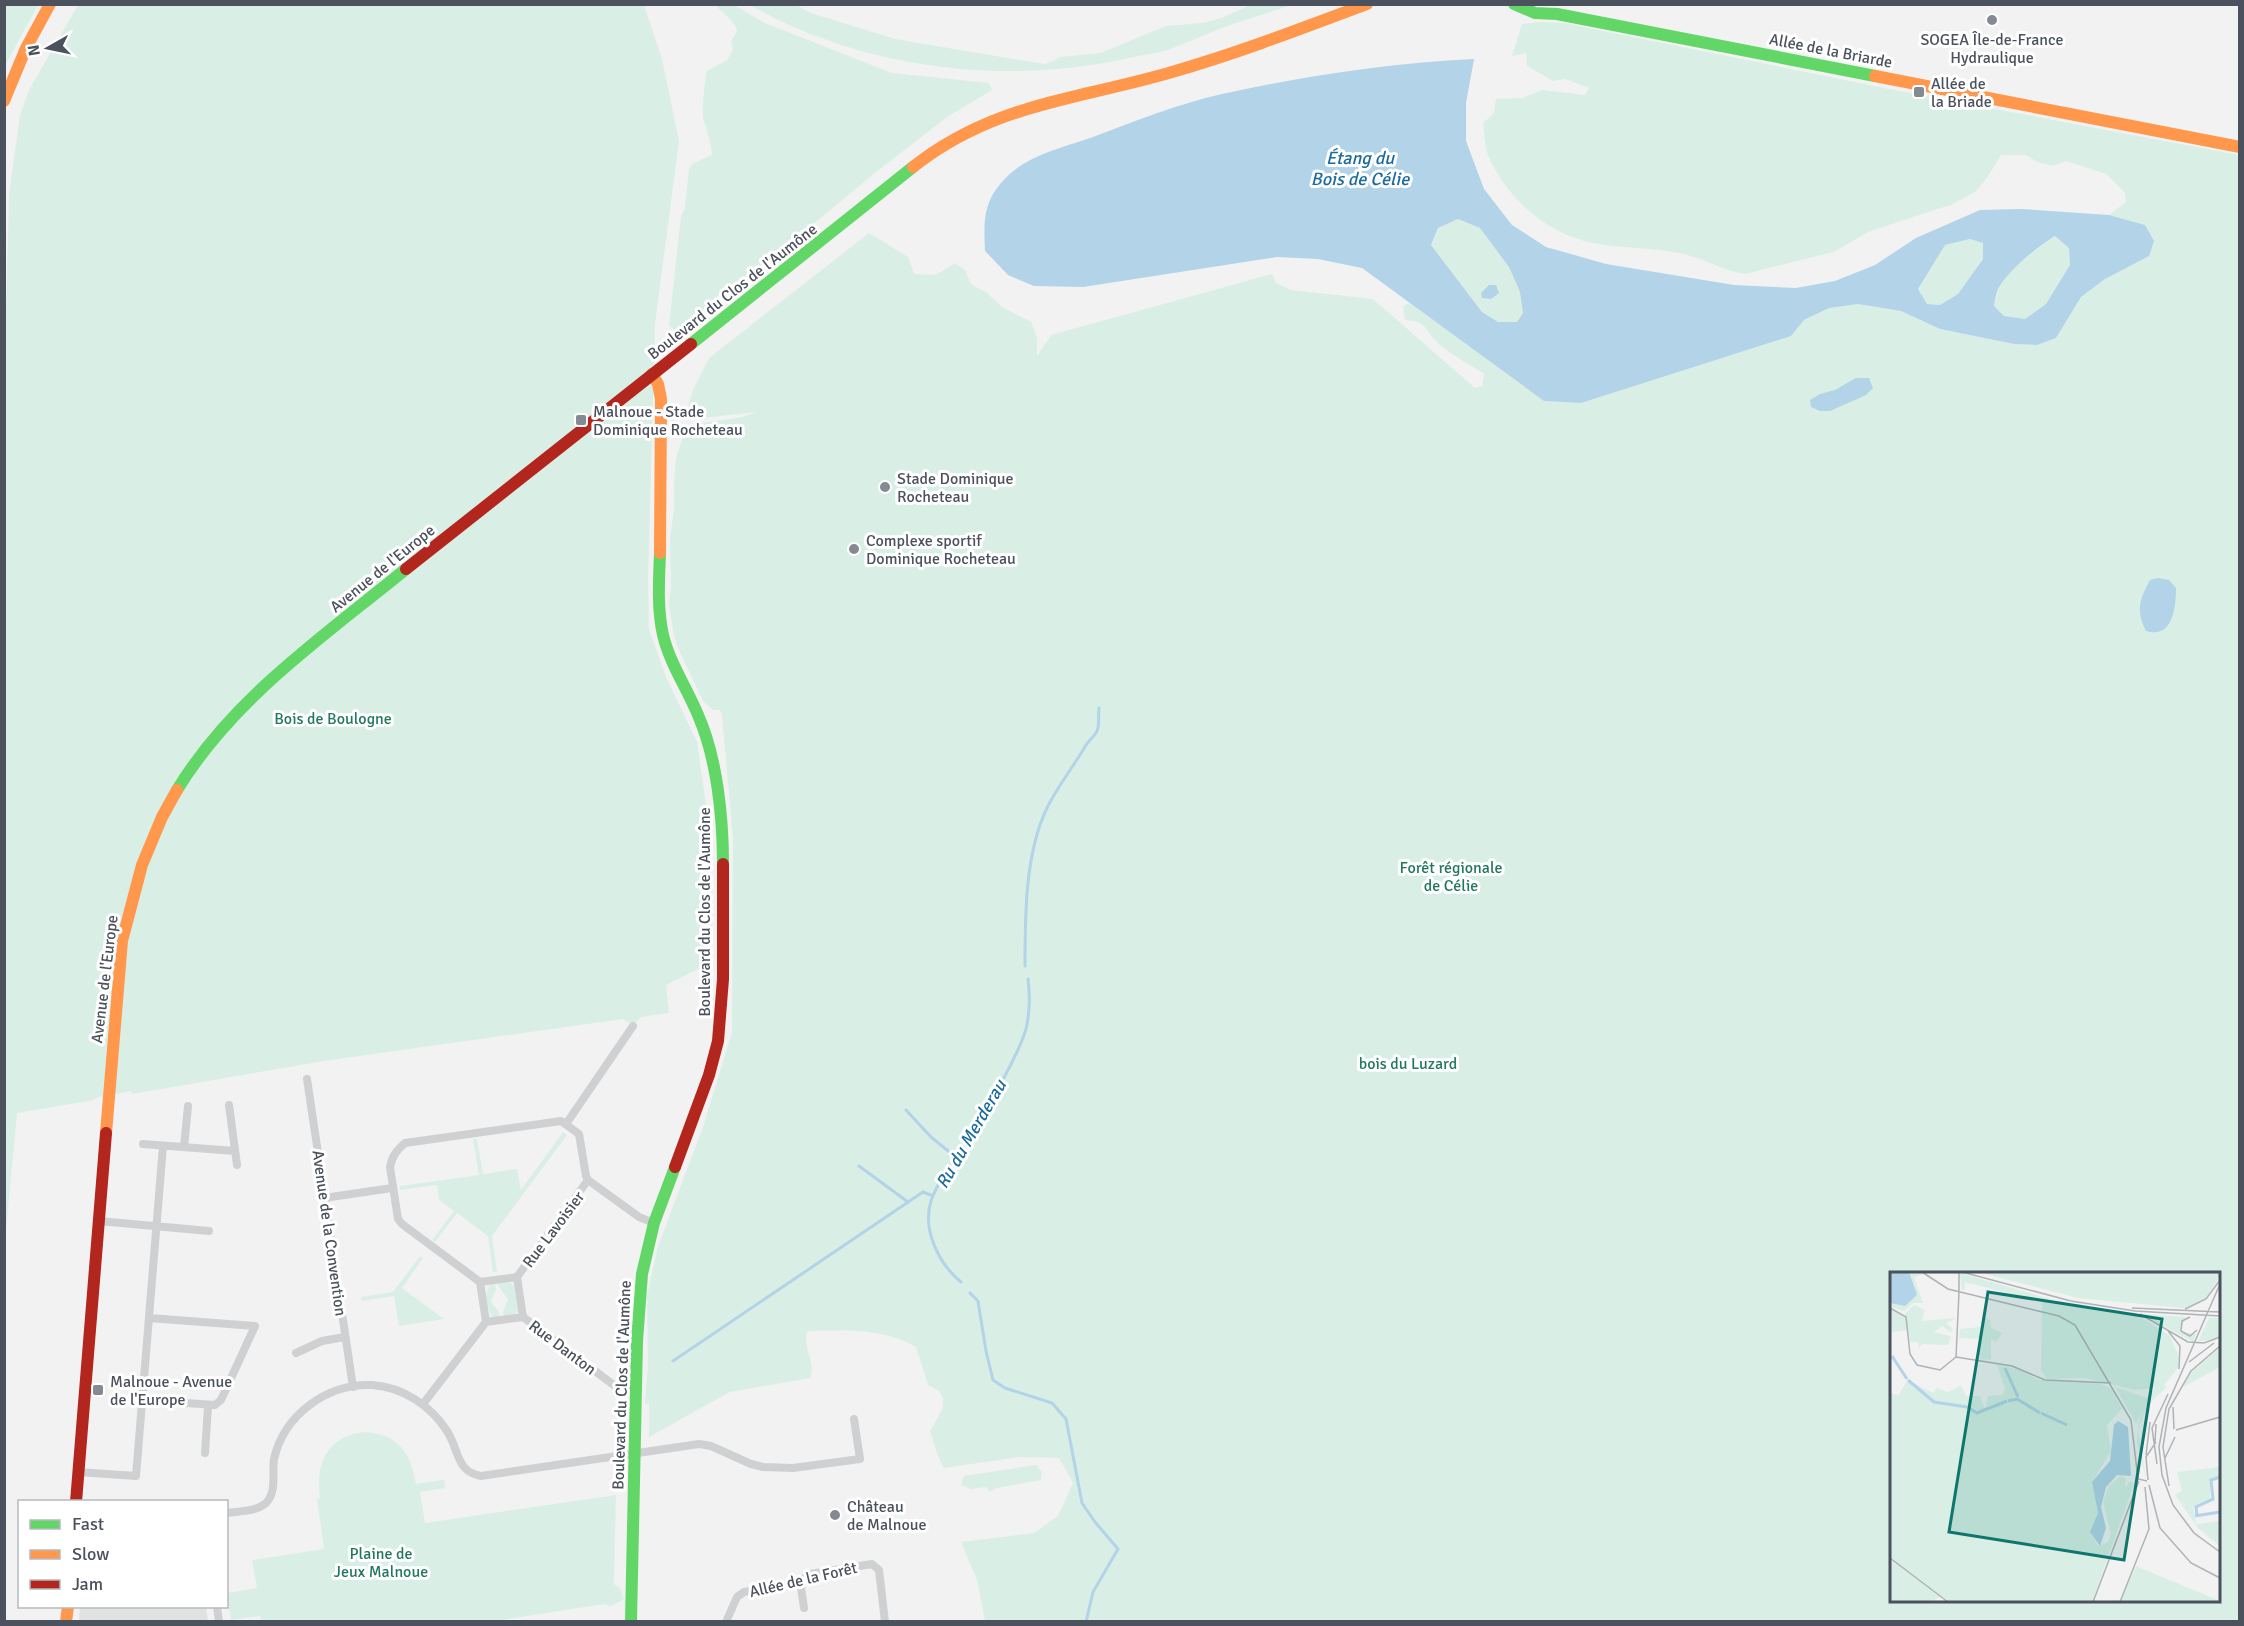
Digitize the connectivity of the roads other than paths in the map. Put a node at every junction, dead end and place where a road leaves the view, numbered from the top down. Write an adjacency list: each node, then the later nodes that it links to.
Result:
1 (50, 4): 6 (main road)
2 (1367, 4): 8 (main road, Boulevard du Clos de l'Aumône)
3 (1514, 4): 5 (main road, Allée de la Briarde)
4 (1540, 4): 5 (main road, Allée de la Briarde)
5 (1557, 14): 7 (main road, Allée de la Briarde)
6 (4, 101)
7 (2240, 147)
8 (652, 374): 22 (main road, Avenue de l'Europe); 23 (main road, Boulevard du Clos de l'Aumône)
9 (633, 1026): 13 (street)
10 (307, 1079): 21 (street, Avenue de la Convention)
11 (229, 1105): 17 (street)
12 (188, 1106): 16 (street)
13 (566, 1124): 19 (street); 20 (street)
14 (143, 1143): 15 (street)
15 (163, 1146): 16 (street); 24 (street)
16 (184, 1147): 17 (street)
17 (236, 1150): 18 (street)
18 (237, 1165)
19 (588, 1180): 23 (street); 26 (street, Rue Lavoisier)
20 (392, 1188): 21 (street); 27 (street)
21 (324, 1198): 31 (street, Avenue de la Convention)
22 (99, 1221): 24 (street); 41 (main road, Avenue de l'Europe)
23 (654, 1223): 34 (main road, Boulevard du Clos de l'Aumône)
24 (156, 1226): 25 (street); 29 (street)
25 (209, 1231)
26 (517, 1277): 27 (street); 28 (street)
27 (480, 1282): 30 (street)
28 (523, 1317): 30 (street); 34 (street, Rue Danton)
29 (149, 1318): 35 (street); 37 (street)
30 (486, 1322): 36 (street)
31 (345, 1337): 32 (street); 33 (street, Avenue de la Convention)
32 (296, 1353)
33 (352, 1386): 36 (street); 43 (street)
34 (635, 1386): 40 (main road, Boulevard du Clos de l'Aumône)
35 (142, 1401): 37 (street); 41 (street)
36 (423, 1404): 40 (street)
37 (208, 1406): 39 (street)
38 (854, 1419): 40 (street)
39 (204, 1453)
40 (635, 1453): 46 (main road, Boulevard du Clos de l'Aumône)
41 (78, 1472): 42 (main road, Avenue de l'Europe)
42 (76, 1500)
43 (228, 1513)
44 (800, 1581): 45 (street); 47 (street, Allée de la Forêt); 48 (street, Allée de la Forêt)
45 (804, 1608)
46 (631, 1622)
47 (726, 1622)
48 (885, 1622)

